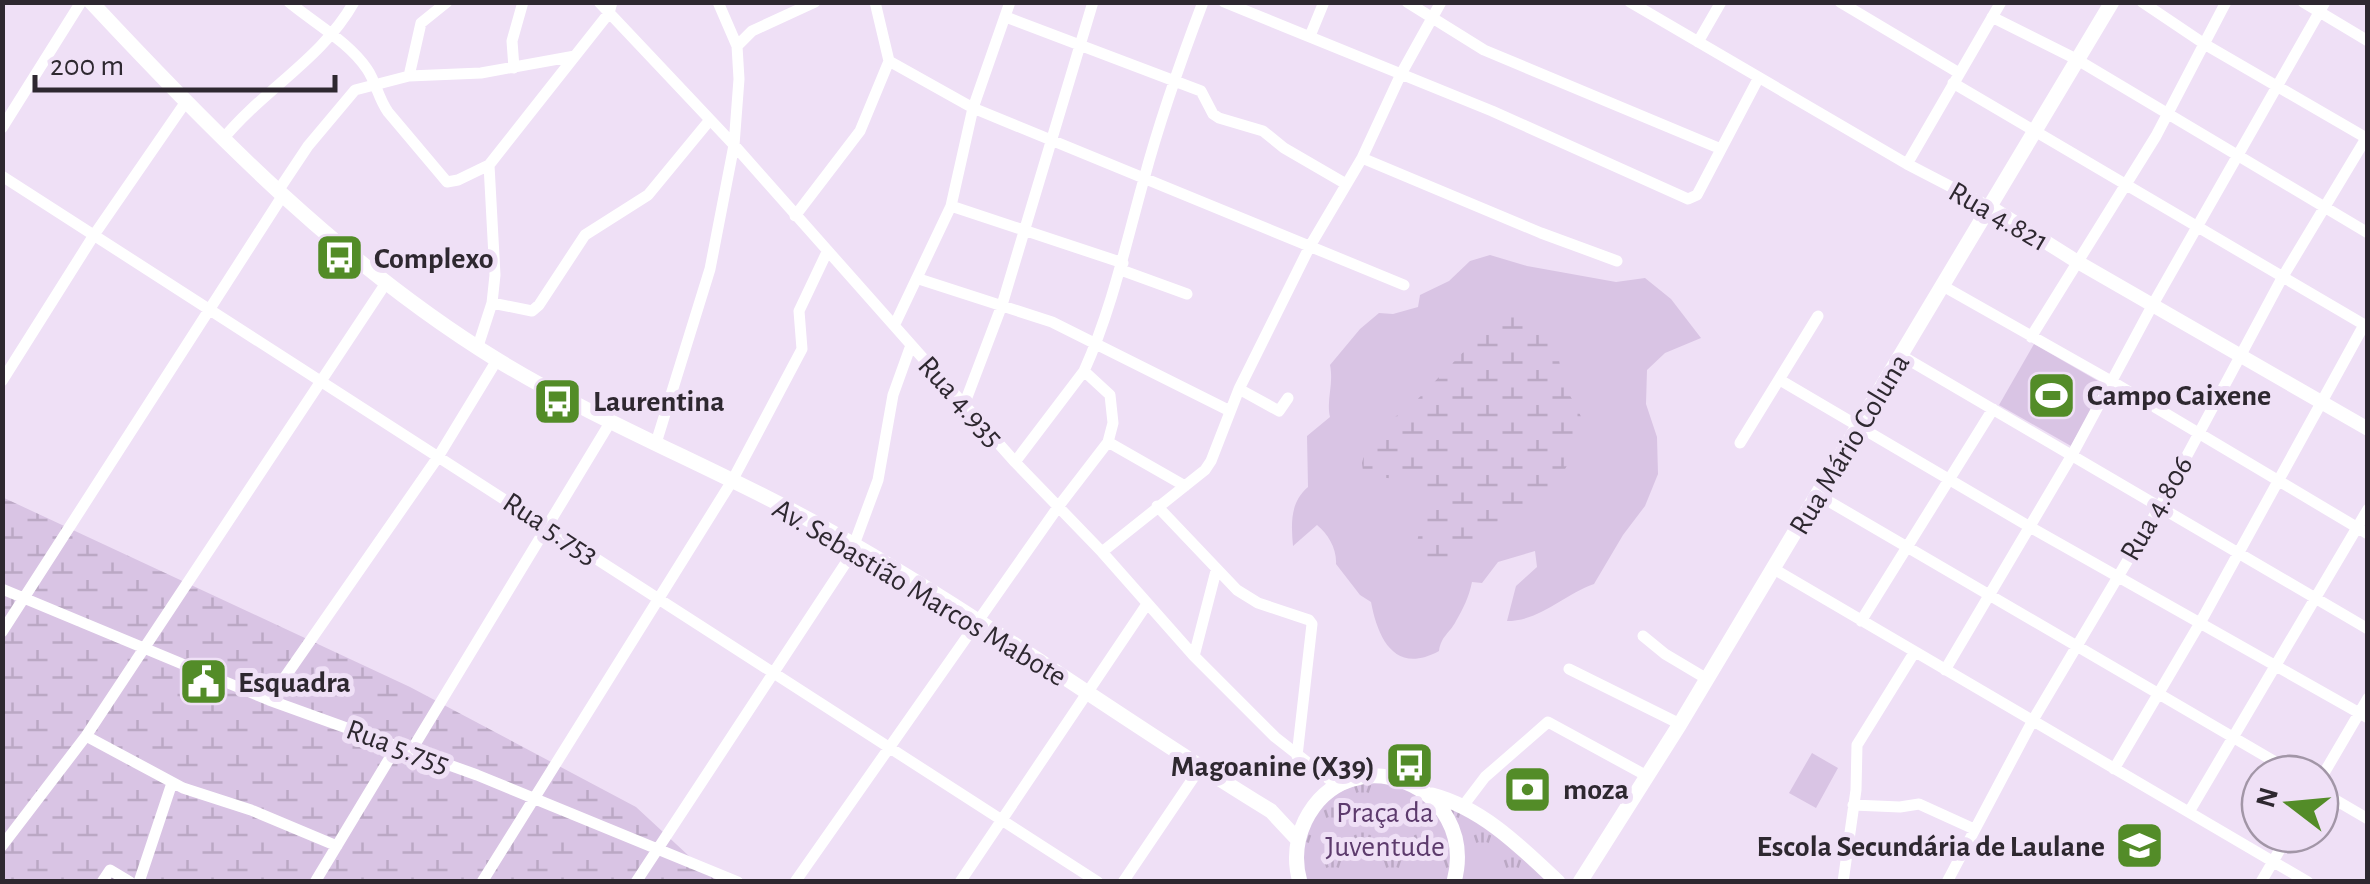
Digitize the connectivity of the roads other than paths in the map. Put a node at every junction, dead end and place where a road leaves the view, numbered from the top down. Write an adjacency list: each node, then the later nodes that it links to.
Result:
1 (82, 2): 53 (street)
2 (90, 2): 49 (main road, Av. Sebastião Marcos Mabote)
3 (289, 2): 32 (street)
4 (354, 2): 32 (street)
5 (447, 2): 43 (street)
6 (523, 2): 41 (street)
7 (599, 2): 27 (street, Rua 4.935)
8 (718, 2): 36 (street)
9 (816, 2): 36 (street)
10 (875, 2): 40 (street)
11 (1010, 2): 28 (street)
12 (1093, 2): 37 (street)
13 (1203, 2): 46 (street)
14 (1224, 2): 31 (street)
15 (1324, 2): 31 (street)
16 (1407, 2): 30 (street)
17 (1441, 2): 30 (street)
18 (1630, 2): 33 (street, Rua 4.821)
19 (1721, 2): 33 (street)
20 (1840, 2): 44 (street)
21 (2001, 2): 29 (street)
22 (2112, 2): 39 (main road, Rua Mário Coluna)
23 (2142, 2): 35 (street)
24 (2226, 2): 35 (street)
25 (2304, 2): 26 (street)
26 (2322, 7): 34 (street); 48 (street)
27 (611, 8): 38 (street); 52 (street, Rua 4.935)
28 (1006, 17): 37 (street); 50 (street)
29 (1992, 17): 39 (street); 44 (street)
30 (1432, 20): 42 (street); 59 (street)
31 (1310, 36): 42 (street)
32 (333, 37): 47 (street); 55 (street)
33 (1698, 42): 45 (street, Rua 4.821)
34 (2368, 42)
35 (2206, 44): 48 (street); 51 (street)
36 (737, 46): 58 (street)
37 (1079, 47): 46 (street); 57 (street)
38 (575, 56): 41 (street); 62 (street)
39 (2076, 59): 51 (street); 54 (main road, Rua Mário Coluna)
40 (889, 61): 50 (street); 72 (street)
41 (514, 68): 43 (street)
42 (1400, 74): 59 (street); 61 (street)
43 (408, 76): 47 (street)
44 (1956, 78): 54 (street); 63 (street)
45 (1758, 79): 59 (street); 63 (street, Rua 4.821)
46 (1174, 80): 65 (street); 66 (street)
47 (373, 84): 62 (street); 68 (street)
48 (2278, 85): 56 (street); 60 (street)
49 (186, 103): 55 (main road, Av. Sebastião Marcos Mabote); 76 (street)
50 (973, 108): 57 (street); 69 (street)
51 (2167, 114): 60 (street); 67 (street)
52 (709, 121): 58 (street, Rua 4.935); 88 (street)
53 (2, 128)
54 (2034, 130): 67 (street); 70 (main road, Rua Mário Coluna)
55 (223, 138): 68 (main road, Av. Sebastião Marcos Mabote)
56 (2367, 138): 71 (street, Rua 4.806)
57 (1052, 142): 65 (street); 74 (street)
58 (734, 145): 72 (street, Rua 4.935); 119 (street)
59 (1721, 149)
60 (2236, 156): 71 (street); 73 (street)
61 (1362, 158): 66 (street); 79 (street)
62 (488, 164): 88 (street)
63 (1907, 164): 70 (street, Rua 4.821)
64 (2, 176): 76 (street, Rua 5.753)
65 (1144, 177): 77 (street); 81 (street)
66 (1346, 184): 77 (street)
67 (2125, 185): 73 (street); 80 (street)
68 (281, 193): 84 (main road, Av. Sebastião Marcos Mabote); 91 (street)
69 (950, 206): 74 (street); 83 (street)
70 (1990, 208): 80 (street, Rua 4.821); 86 (main road, Rua Mário Coluna)
71 (2324, 208): 75 (street); 82 (street, Rua 4.806)
72 (794, 216): 78 (street, Rua 4.935)
73 (2198, 226): 82 (street); 90 (street)
74 (1026, 230): 81 (street); 89 (street)
75 (2368, 233)
76 (94, 234): 91 (street, Rua 5.753); 104 (street)
77 (1310, 246): 85 (street); 107 (street)
78 (827, 252): 93 (street, Rua 4.935); 124 (street)
79 (1617, 261)
80 (2076, 262): 90 (street, Rua 4.821); 95 (street)
81 (1122, 267): 87 (street); 96 (street)
82 (2282, 278): 94 (street); 100 (street, Rua 4.806)
83 (918, 279): 89 (street); 93 (street)
84 (386, 283): 98 (main road, Av. Sebastião Marcos Mabote); 106 (street)
85 (1404, 285)
86 (1943, 286): 95 (street); 99 (main road, Rua Mário Coluna)
87 (1187, 294)
88 (492, 303): 98 (street)
89 (1002, 304): 96 (street); 110 (street)
90 (2152, 306): 100 (street, Rua 4.821); 105 (street)
91 (208, 309): 106 (street, Rua 5.753); 144 (street)
92 (1818, 316): 103 (street)
93 (894, 324): 97 (street, Rua 4.935)
94 (2366, 326): 109 (street)
95 (2031, 338): 105 (street)
96 (1095, 344): 102 (street); 112 (street)
97 (911, 345): 110 (street, Rua 4.935); 135 (street)
98 (478, 346): 101 (main road, Av. Sebastião Marcos Mabote)
99 (1902, 356): 111 (street); 114 (main road, Rua Mário Coluna)
100 (2240, 358): 109 (street, Rua 4.821); 116 (street, Rua 4.806)
101 (497, 360): 113 (main road, Av. Sebastião Marcos Mabote); 121 (street)
102 (1084, 371): 117 (street); 122 (street)
103 (1780, 380): 114 (street); 118 (street)
104 (2, 381)
105 (2111, 381): 116 (street); 120 (street)
106 (322, 382): 121 (street, Rua 5.753); 154 (street)
107 (1239, 390): 108 (street); 112 (street)
108 (1288, 398)
109 (2322, 403): 115 (street, Rua 4.821); 125 (street)
110 (964, 405): 122 (street, Rua 4.935)
111 (1994, 409): 120 (street); 123 (street)
112 (1230, 411): 126 (street)
113 (611, 421): 119 (main road, Av. Sebastião Marcos Mabote); 132 (street)
114 (1859, 426): 123 (street); 127 (main road, Rua Mário Coluna)
115 (2368, 429)
116 (2198, 436): 125 (street); 129 (street, Rua 4.806)
117 (1108, 442): 126 (street); 130 (street)
118 (1740, 442)
119 (656, 443): 124 (main road, Av. Sebastião Marcos Mabote)
120 (2072, 455): 129 (street); 133 (street)
121 (438, 457): 132 (street, Rua 5.753); 166 (street)
122 (1015, 462): 130 (street, Rua 4.935)
123 (1950, 480): 133 (street); 136 (street)
124 (732, 481): 135 (main road, Av. Sebastião Marcos Mabote); 146 (street)
125 (2279, 481): 134 (street); 138 (street)
126 (1186, 486): 128 (street)
127 (1818, 495): 136 (street); 139 (main road, Rua Mário Coluna)
128 (1158, 506): 137 (street); 140 (street)
129 (2160, 506): 138 (street); 141 (street, Rua 4.806)
130 (1058, 507): 137 (street, Rua 4.935); 148 (street)
131 (2368, 509): 134 (street)
132 (550, 526): 146 (street, Rua 5.753); 174 (street)
133 (2030, 527): 141 (street); 143 (street)
134 (2362, 530): 145 (street)
135 (853, 544): 148 (main road, Av. Sebastião Marcos Mabote); 161 (street)
136 (1907, 548): 143 (street); 149 (street)
137 (1102, 552): 147 (street, Rua 4.935)
138 (2239, 553): 145 (street); 150 (street)
139 (1774, 569): 149 (street); 162 (main road, Rua Mário Coluna)
140 (1216, 571): 157 (street); 177 (street)
141 (2118, 574): 150 (street); 155 (street, Rua 4.806)
142 (2, 589): 144 (street, Rua 5.755)
143 (1990, 597): 155 (street); 160 (street)
144 (26, 598): 152 (street); 154 (street, Rua 5.755)
145 (2316, 598): 151 (street); 158 (street)
146 (660, 599): 161 (street, Rua 5.753); 184 (street)
147 (1148, 604): 157 (street, Rua 4.935); 164 (street)
148 (977, 622): 164 (main road, Av. Sebastião Marcos Mabote); 173 (street)
149 (1861, 622): 156 (street)
150 (2200, 623): 158 (street); 163 (street)
151 (2368, 629)
152 (2, 632)
153 (1643, 636): 162 (street)
154 (146, 646): 166 (street, Rua 5.755); 170 (street)
155 (2076, 646): 163 (street); 168 (street, Rua 4.806)
156 (1914, 653): 160 (street); 186 (street)
157 (1194, 656): 177 (street, Rua 4.935)
158 (2276, 666): 167 (street); 171 (street)
159 (1569, 668): 169 (street)
160 (1945, 670): 168 (street)
161 (774, 675): 173 (street, Rua 5.753); 197 (street)
162 (1707, 680): 169 (main road, Rua Mário Coluna)
163 (2159, 693): 171 (street); 179 (street)
164 (1087, 694): 178 (main road, Av. Sebastião Marcos Mabote); 192 (street)
165 (2368, 698): 167 (street)
166 (269, 700): 172 (street, Rua 5.755)
167 (2363, 716): 176 (street)
168 (2033, 720): 179 (street); 193 (street, Rua 4.806)
169 (1680, 724): 180 (main road, Rua Mário Coluna)
170 (86, 736): 181 (street); 195 (street)
171 (2233, 738): 175 (street); 190 (street)
172 (396, 746): 174 (street, Rua 5.755); 196 (street)
173 (887, 747): 192 (street, Rua 5.753); 207 (street)
174 (411, 751): 184 (street, Rua 5.755)
175 (2261, 754)
176 (2337, 754)
177 (1296, 756): 182 (street, Rua 4.935)
178 (1200, 768): 189 (main road, Av. Sebastião Marcos Mabote); 210 (street)
179 (2114, 769): 190 (street)
180 (1647, 776): 187 (street); 214 (main road, Rua Mário Coluna)
181 (172, 782): 196 (street); 202 (street)
182 (1335, 788): 183 (main road); 188 (main road)
183 (1422, 790): 187 (main road); 212 (main road)
184 (535, 800): 197 (street, Rua 5.755); 204 (street)
185 (2340, 803): 191 (street)
186 (1854, 805): 193 (street); 215 (street)
187 (1463, 806): 213 (main road)
188 (1314, 808): 189 (main road, Av. Sebastião Marcos Mabote); 194 (main road)
189 (1270, 811): 194 (main road, Av. Sebastião Marcos Mabote)
190 (2190, 812): 199 (street)
191 (2368, 819)
192 (1001, 821): 208 (street); 209 (street, Rua 5.753)
193 (1974, 829): 216 (street, Rua 4.806)
194 (1298, 840): 211 (main road)
195 (2, 846)
196 (336, 846): 203 (street)
197 (658, 850): 205 (street); 206 (street, Rua 5.755)
198 (2278, 854): 199 (street)
199 (2274, 861): 217 (street); 218 (street)
200 (102, 881): 201 (street)
201 (130, 882)
202 (139, 882)
203 (315, 882)
204 (482, 882)
205 (636, 882)
206 (738, 882)
207 (795, 882)
208 (960, 882)
209 (1098, 882)
210 (1123, 882)
211 (1300, 882)
212 (1454, 882)
213 (1558, 882)
214 (1580, 882)
215 (1843, 882)
216 (1947, 882)
217 (2261, 882)
218 (2308, 882)

